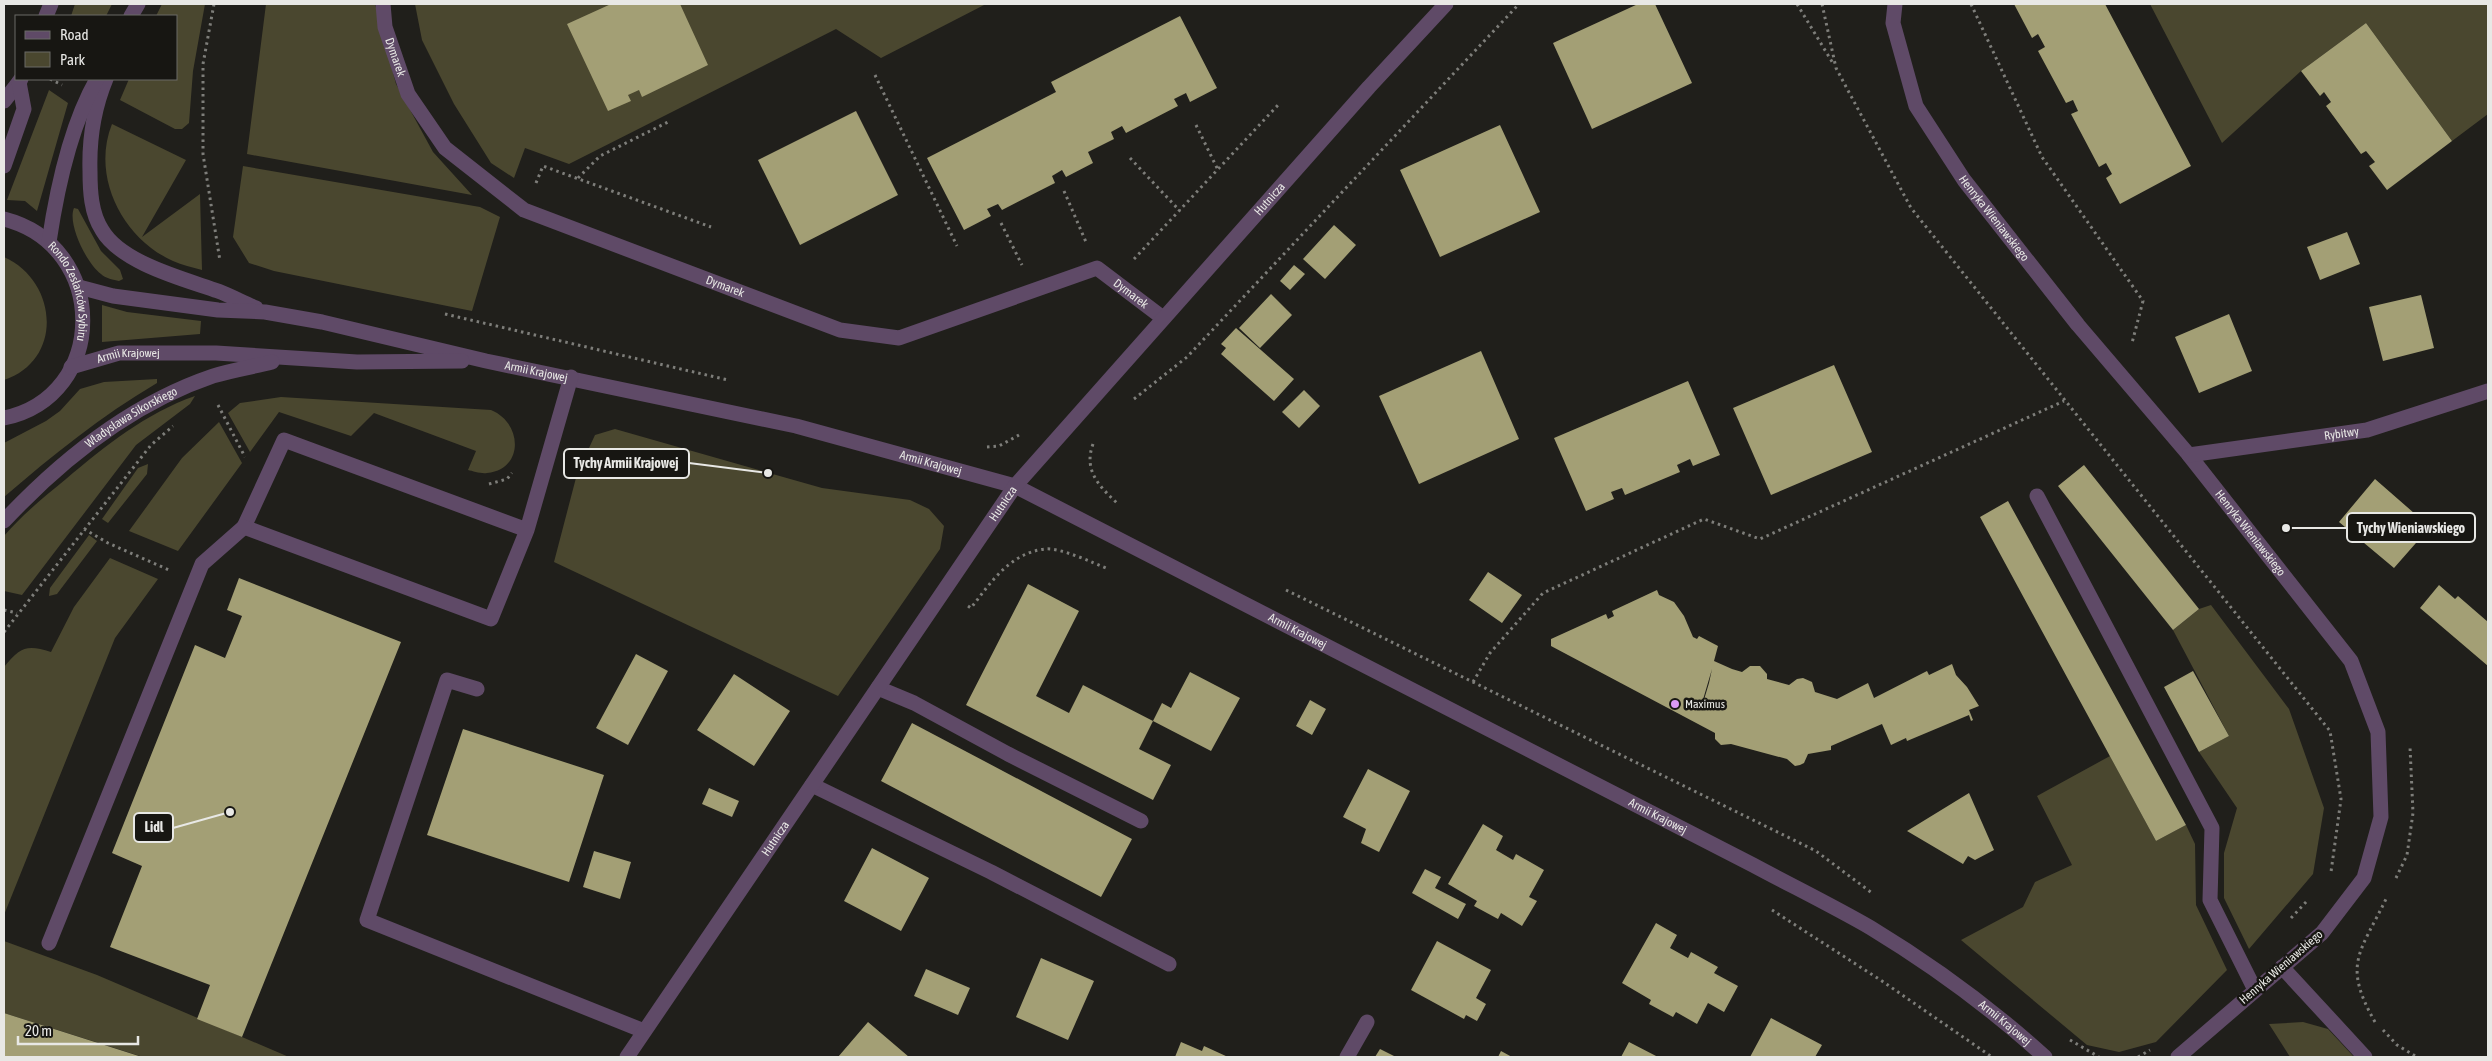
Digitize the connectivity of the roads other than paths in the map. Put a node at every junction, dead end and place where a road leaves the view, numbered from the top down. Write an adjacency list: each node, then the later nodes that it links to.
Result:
1 (382, 4): 13 (street, Dymarek)
2 (1446, 4): 13 (street, Hutnicza)
3 (1895, 4): 20 (street, Henryka Wieniawskiego)
4 (96, 80): 10 (street)
5 (106, 80): 12 (street, Armii Krajowej)
6 (20, 81): 7 (street); 8 (street)
7 (4, 101)
8 (4, 166)
9 (4, 219): 10 (street, Rondo Zesłańców Sybiru)
10 (49, 242): 11 (street, Rondo Zesłańców Sybiru)
11 (79, 287): 12 (street, Armii Krajowej); 16 (street, Rondo Zesłańców Sybiru)
12 (264, 312): 15 (street, Armii Krajowej)
13 (1163, 318): 21 (street, Hutnicza)
14 (286, 358): 15 (street, Armii Krajowej); 16 (street, Armii Krajowej); 23 (street, Władysława Sikorskiego)
15 (486, 361): 17 (street, Armii Krajowej)
16 (71, 367): 19 (street, Rondo Zesłańców Sybiru)
17 (571, 377): 21 (street, Armii Krajowej); 25 (street)
18 (2488, 391): 20 (street, Rybitwy)
19 (4, 418)
20 (2189, 455): 32 (street, Henryka Wieniawskiego)
21 (1015, 486): 26 (street, Hutnicza); 38 (street, Armii Krajowej)
22 (2037, 496): 33 (street)
23 (4, 521)
24 (244, 527): 25 (street); 25 (street); 30 (street)
25 (527, 530)
26 (878, 688): 28 (street, Hutnicza); 29 (street)
27 (477, 689): 35 (street)
28 (812, 785): 31 (street); 35 (street, Hutnicza)
29 (1141, 822)
30 (49, 943)
31 (1169, 964)
32 (2282, 967): 33 (street, Henryka Wieniawskiego); 40 (street)
33 (2255, 990): 39 (street, Henryka Wieniawskiego)
34 (1367, 1022): 37 (street)
35 (644, 1031): 36 (street, Hutnicza)
36 (627, 1057)
37 (1347, 1057)
38 (2045, 1057)
39 (2178, 1057)
40 (2365, 1057)

